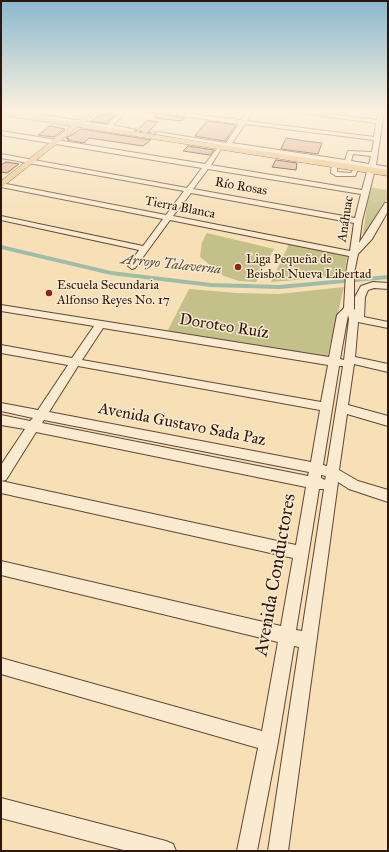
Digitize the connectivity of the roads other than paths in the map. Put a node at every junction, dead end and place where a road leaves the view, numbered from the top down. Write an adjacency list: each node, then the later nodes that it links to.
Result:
1 (42, 152): 9 (main road)
2 (114, 152): 12 (street)
3 (219, 152): 12 (street)
4 (264, 152): 10 (main road)
5 (281, 152): 11 (street)
6 (284, 152): 11 (main road)
7 (374, 152): 11 (street, Anáhuac)
8 (1, 156): 9 (street, Río Rosas)
9 (30, 162): 17 (main road); 18 (street, Río Rosas)
10 (334, 164): 13 (main road); 15 (street)
11 (372, 164): 13 (main road); 14 (main road); 19 (street, Anáhuac)
12 (207, 167): 18 (street); 19 (street)
13 (357, 168): 15 (street)
14 (388, 170)
15 (344, 175): 16 (street)
16 (343, 183)
17 (1, 185): 22 (street, Tierra Blanca)
18 (190, 190): 22 (street); 23 (street, Río Rosas)
19 (364, 192): 23 (street, Anáhuac)
20 (388, 205): 25 (street)
21 (1, 218): 24 (street)
22 (169, 218): 24 (street); 25 (street, Tierra Blanca)
23 (358, 221): 25 (street, Anáhuac)
24 (144, 249): 26 (street)
25 (354, 254): 29 (street, Anáhuac)
26 (132, 266)
27 (388, 286): 29 (street)
28 (1, 308): 30 (street, Doroteo Ruíz)
29 (350, 312): 31 (street); 33 (street, Avenida Conductores); 35 (street)
30 (100, 324): 33 (street, Doroteo Ruíz); 34 (street)
31 (388, 325)
32 (1, 349): 34 (street)
33 (334, 361): 35 (street, Doroteo Ruíz); 38 (street, Avenida Conductores)
34 (76, 362): 38 (street); 40 (street)
35 (348, 362): 36 (street, Doroteo Ruíz); 39 (street)
36 (388, 368)
37 (1, 407): 40 (street, Avenida Gustavo Sada Paz)
38 (327, 407): 44 (street, Avenida Conductores)
39 (342, 408): 42 (street); 46 (street)
40 (40, 414): 43 (street); 44 (street, Avenida Gustavo Sada Paz)
41 (1, 420): 43 (street, Avenida Gustavo Sada Paz)
42 (388, 421)
43 (33, 426): 44 (street, Avenida Gustavo Sada Paz); 45 (street)
44 (315, 475): 46 (street, Avenida Gustavo Sada Paz); 49 (street, Avenida Conductores)
45 (1, 476)
46 (332, 479): 48 (street, Avenida Gustavo Sada Paz); 52 (street)
47 (1, 487): 49 (street)
48 (388, 496)
49 (302, 553): 51 (street, Avenida Conductores)
50 (1, 568): 51 (street)
51 (288, 635): 52 (street); 54 (street, Avenida Conductores)
52 (308, 640): 58 (street)
53 (1, 666): 54 (street)
54 (269, 742): 57 (street, Avenida Conductores)
55 (1, 808): 56 (street)
56 (166, 851)
57 (247, 851)
58 (278, 851)

